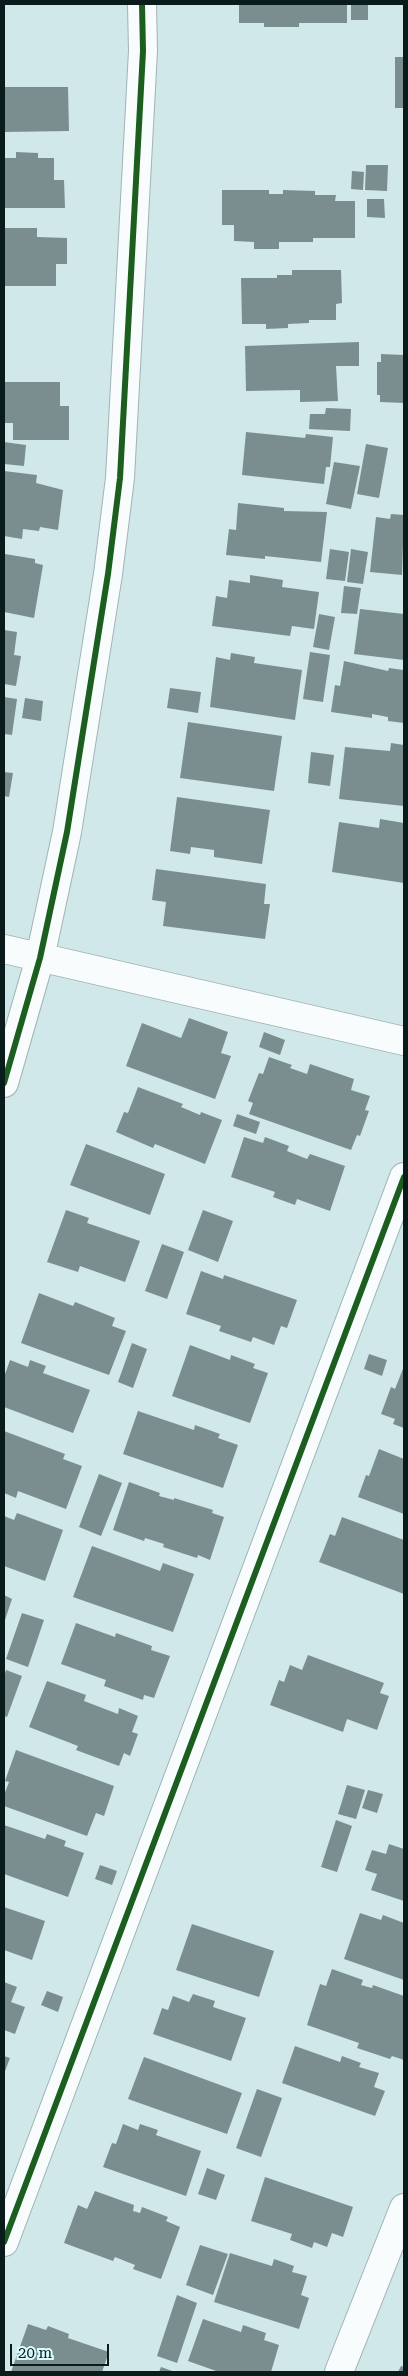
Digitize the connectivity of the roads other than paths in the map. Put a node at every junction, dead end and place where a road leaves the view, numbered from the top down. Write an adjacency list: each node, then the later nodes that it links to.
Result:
1 (142, 4): 3 (street)
2 (4, 949): 3 (street)
3 (40, 958): 4 (street); 5 (street)
4 (404, 1041)
5 (4, 1083)
6 (404, 1177): 8 (street)
7 (404, 2208): 9 (street)
8 (4, 2242)
9 (339, 2372)

